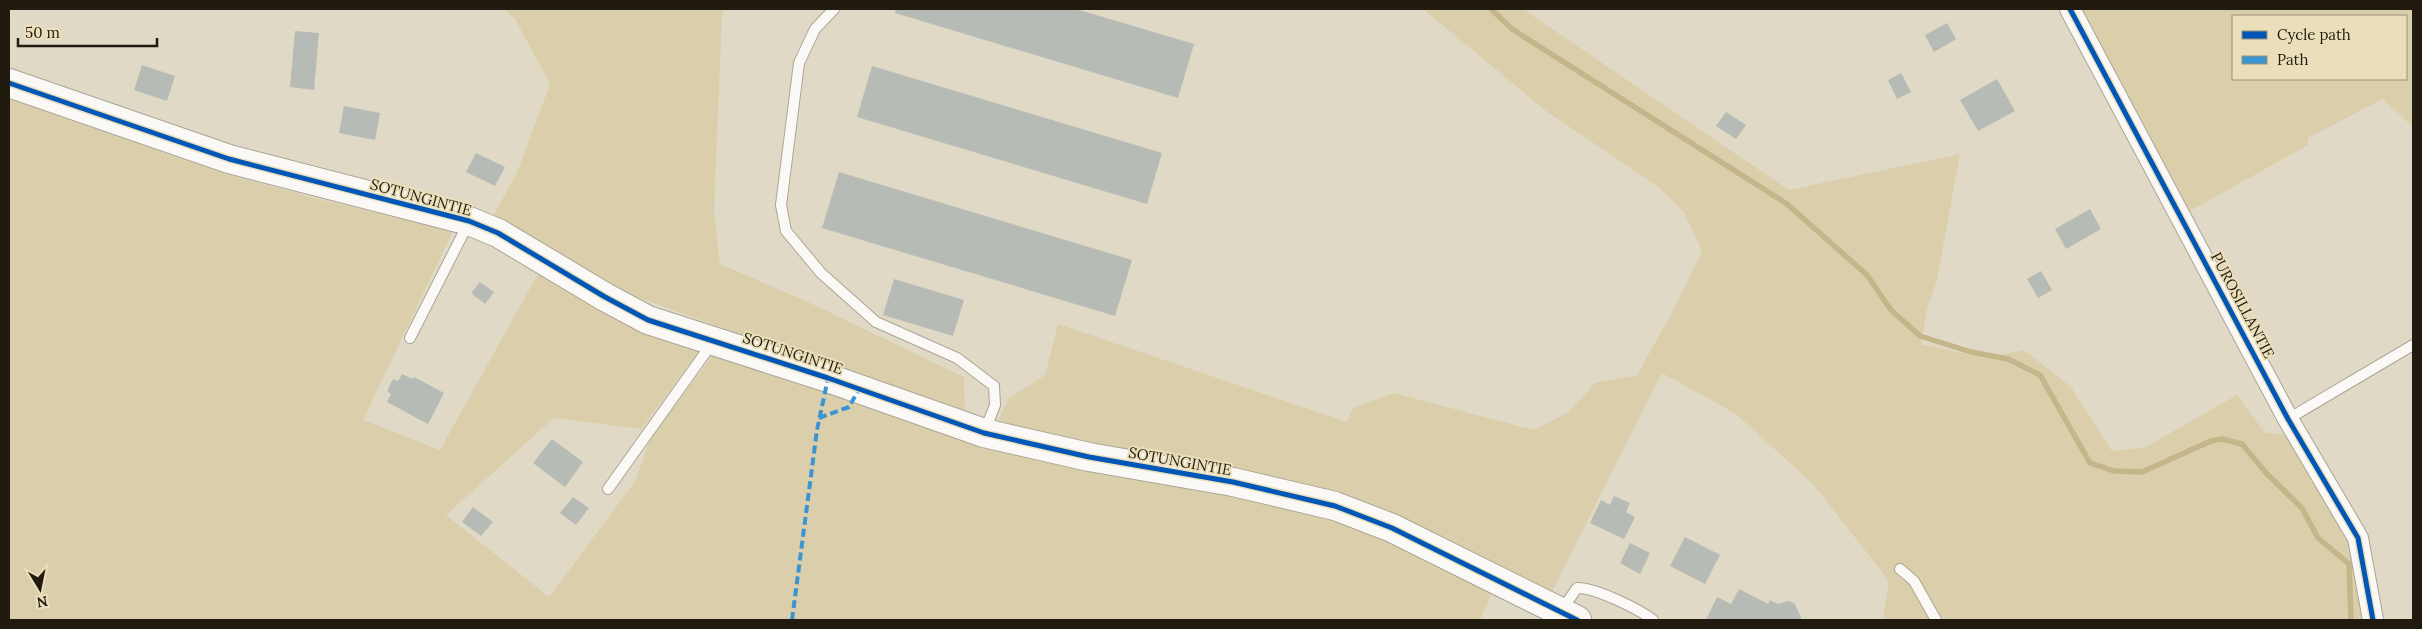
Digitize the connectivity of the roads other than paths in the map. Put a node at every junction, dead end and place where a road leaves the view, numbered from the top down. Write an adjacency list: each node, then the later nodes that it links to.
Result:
1 (834, 9): 9 (lane)
2 (2070, 9): 8 (street, PUROSILLANTIE)
3 (9, 83): 4 (street, SOTUNGINTIE)
4 (469, 221): 5 (lane); 6 (street, SOTUNGINTIE)
5 (410, 338)
6 (714, 341): 9 (street, SOTUNGINTIE); 10 (lane)
7 (2413, 345): 8 (lane)
8 (2288, 419): 15 (street, PUROSILLANTIE)
9 (984, 432): 12 (street, SOTUNGINTIE)
10 (608, 488)
11 (1900, 569): 14 (lane)
12 (1569, 616): 13 (lane)
13 (1653, 620)
14 (1936, 620)
15 (2373, 620)

